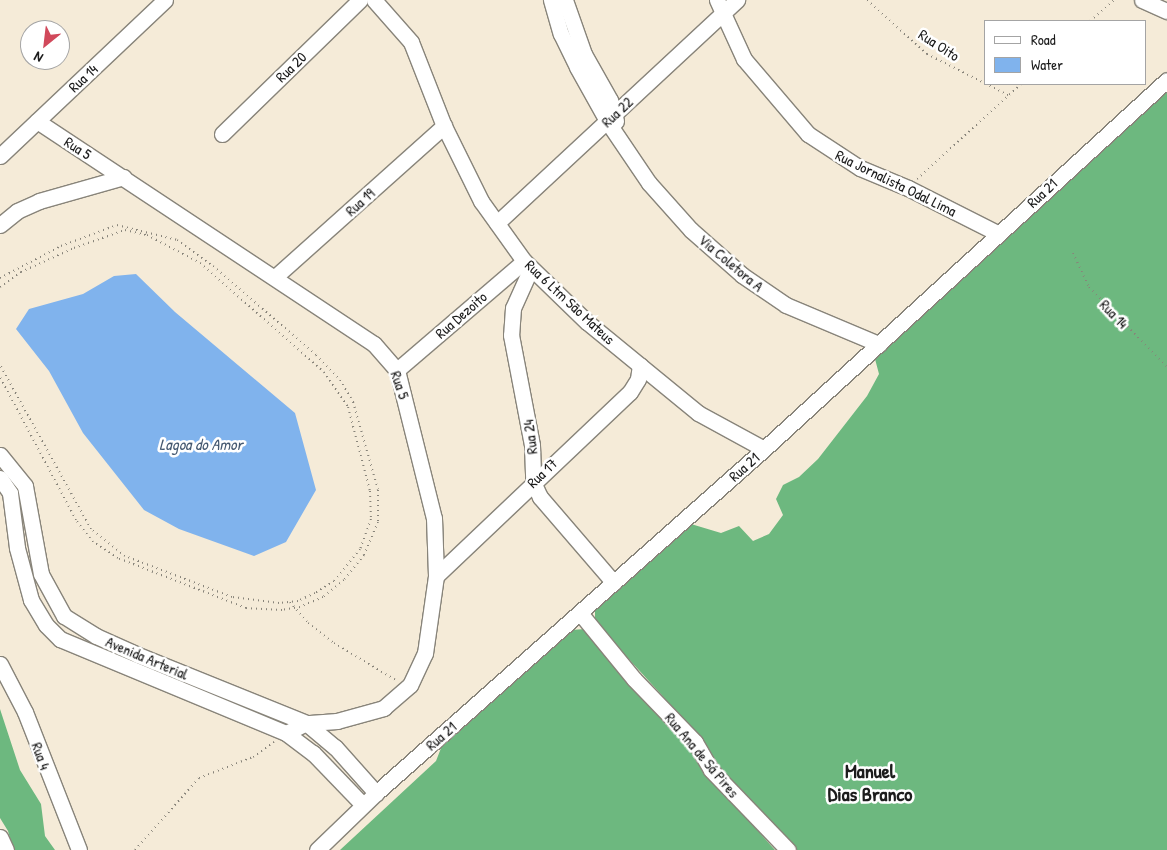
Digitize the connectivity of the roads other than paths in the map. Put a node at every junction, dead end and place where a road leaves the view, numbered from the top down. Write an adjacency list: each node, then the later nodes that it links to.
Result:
1 (166, 0): 12 (street, Rua 14)
2 (360, 0): 14 (street, Rua 20)
3 (374, 0): 13 (street, Rua 6 Ltm São Mateus)
4 (551, 0): 11 (street, Via Coletora A)
5 (565, 0): 11 (street, Via Coletora A)
6 (736, 0): 8 (street, Rua 22)
7 (1142, 0): 9 (street)
8 (719, 7): 11 (street, Rua 22); 19 (street, Rua Jornalista Odal Lima)
9 (1167, 10)
10 (1167, 80): 19 (street, Rua 21)
11 (612, 117): 17 (street, Rua 22); 22 (street, Via Coletora A)
12 (37, 121): 15 (street, Rua 14); 16 (street, Rua 5)
13 (444, 126): 17 (street, Rua 6 Ltm São Mateus); 21 (street, Rua 19)
14 (222, 134)
15 (0, 156)
16 (124, 177): 18 (street); 21 (street, Rua 5)
17 (497, 223): 20 (street, Rua 6 Ltm São Mateus)
18 (0, 225)
19 (999, 234): 22 (street, Rua 21)
20 (528, 264): 23 (street, Rua 6 Ltm São Mateus); 24 (street, Rua Dezoito); 28 (street, Rua 24)
21 (275, 278): 24 (street, Rua 5)
22 (879, 344): 25 (street, Rua 21)
23 (640, 366): 25 (street, Rua 6 Ltm São Mateus); 28 (street, Rua 17)
24 (397, 370): 29 (street, Rua 5)
25 (764, 450): 30 (street, Rua 21)
26 (0, 455): 33 (street, Avenida Arterial)
27 (0, 478): 34 (street, Avenida Arterial)
28 (533, 482): 29 (street, Rua 17); 30 (street, Rua 24)
29 (436, 576): 33 (street, Rua 5)
30 (614, 583): 31 (street, Rua 21)
31 (580, 613): 35 (street, Rua 21); 39 (street, Rua Ana de Sá Pires)
32 (0, 664): 37 (street, Rua 4)
33 (306, 723): 34 (street); 35 (street, Avenida Arterial)
34 (286, 733): 36 (street, Avenida Arterial)
35 (376, 793): 36 (street, Rua 21)
36 (363, 805): 38 (street, Rua 21)
37 (79, 850)
38 (317, 850)
39 (788, 850)

